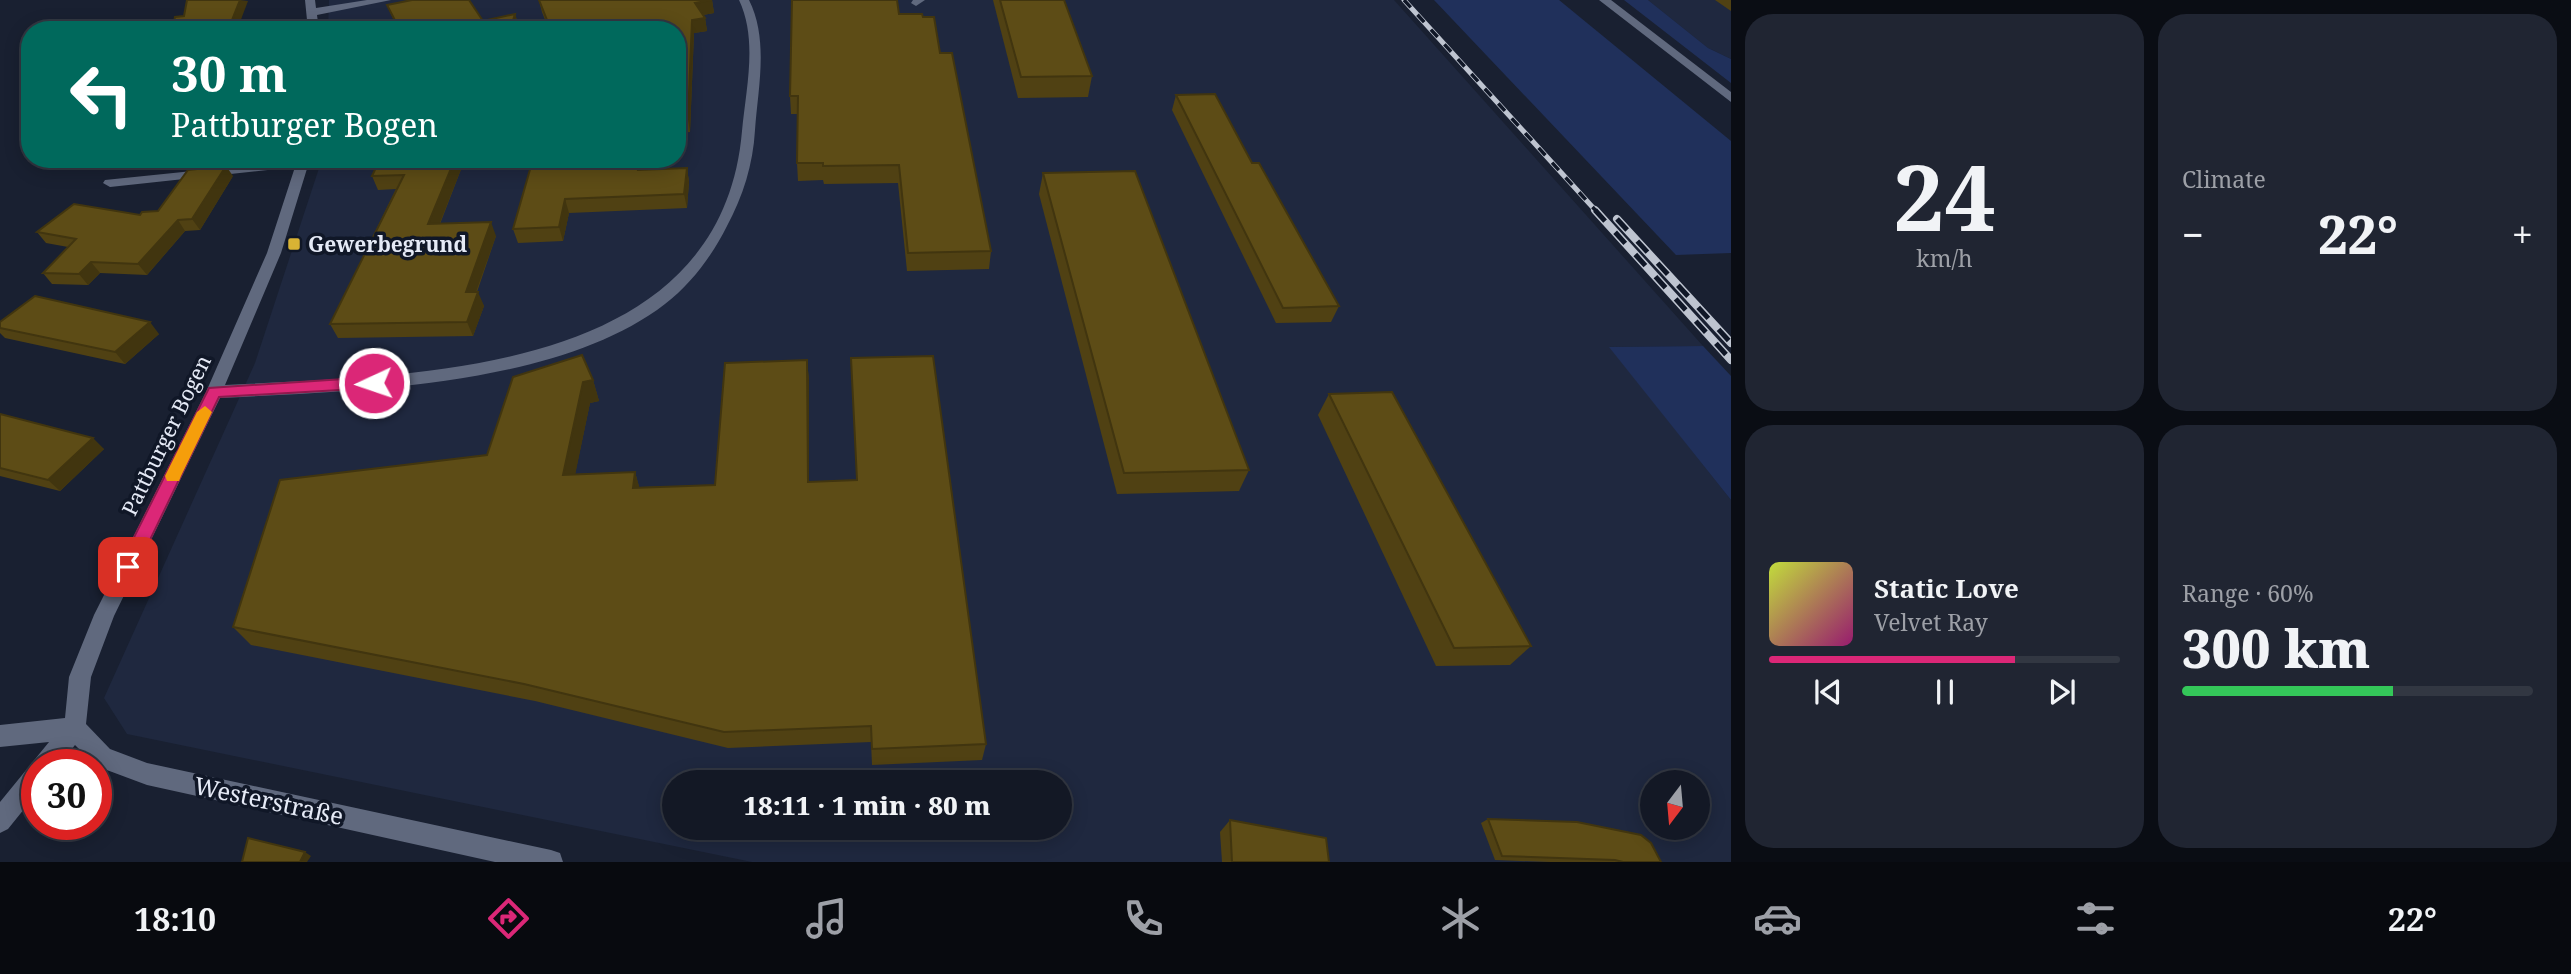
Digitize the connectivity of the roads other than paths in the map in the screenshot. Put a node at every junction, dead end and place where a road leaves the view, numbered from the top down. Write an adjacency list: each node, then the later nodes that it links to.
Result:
1 (310, 0): 5 (street)
2 (386, 0): 5 (street)
3 (744, 0): 11 (street)
4 (1604, 0): 7 (street)
5 (313, 12): 6 (street)
6 (314, 21)
7 (1731, 98)
8 (242, 168): 10 (street, Pattburger Bogen)
9 (302, 168): 11 (street, Pattburger Bogen)
10 (110, 183)
11 (214, 392): 12 (street, Pattburger Bogen)
12 (75, 728): 13 (street); 14 (street); 17 (street, Westerstraße)
13 (0, 736)
14 (57, 749)
15 (21, 794): 16 (street)
16 (0, 821)
17 (551, 862)

